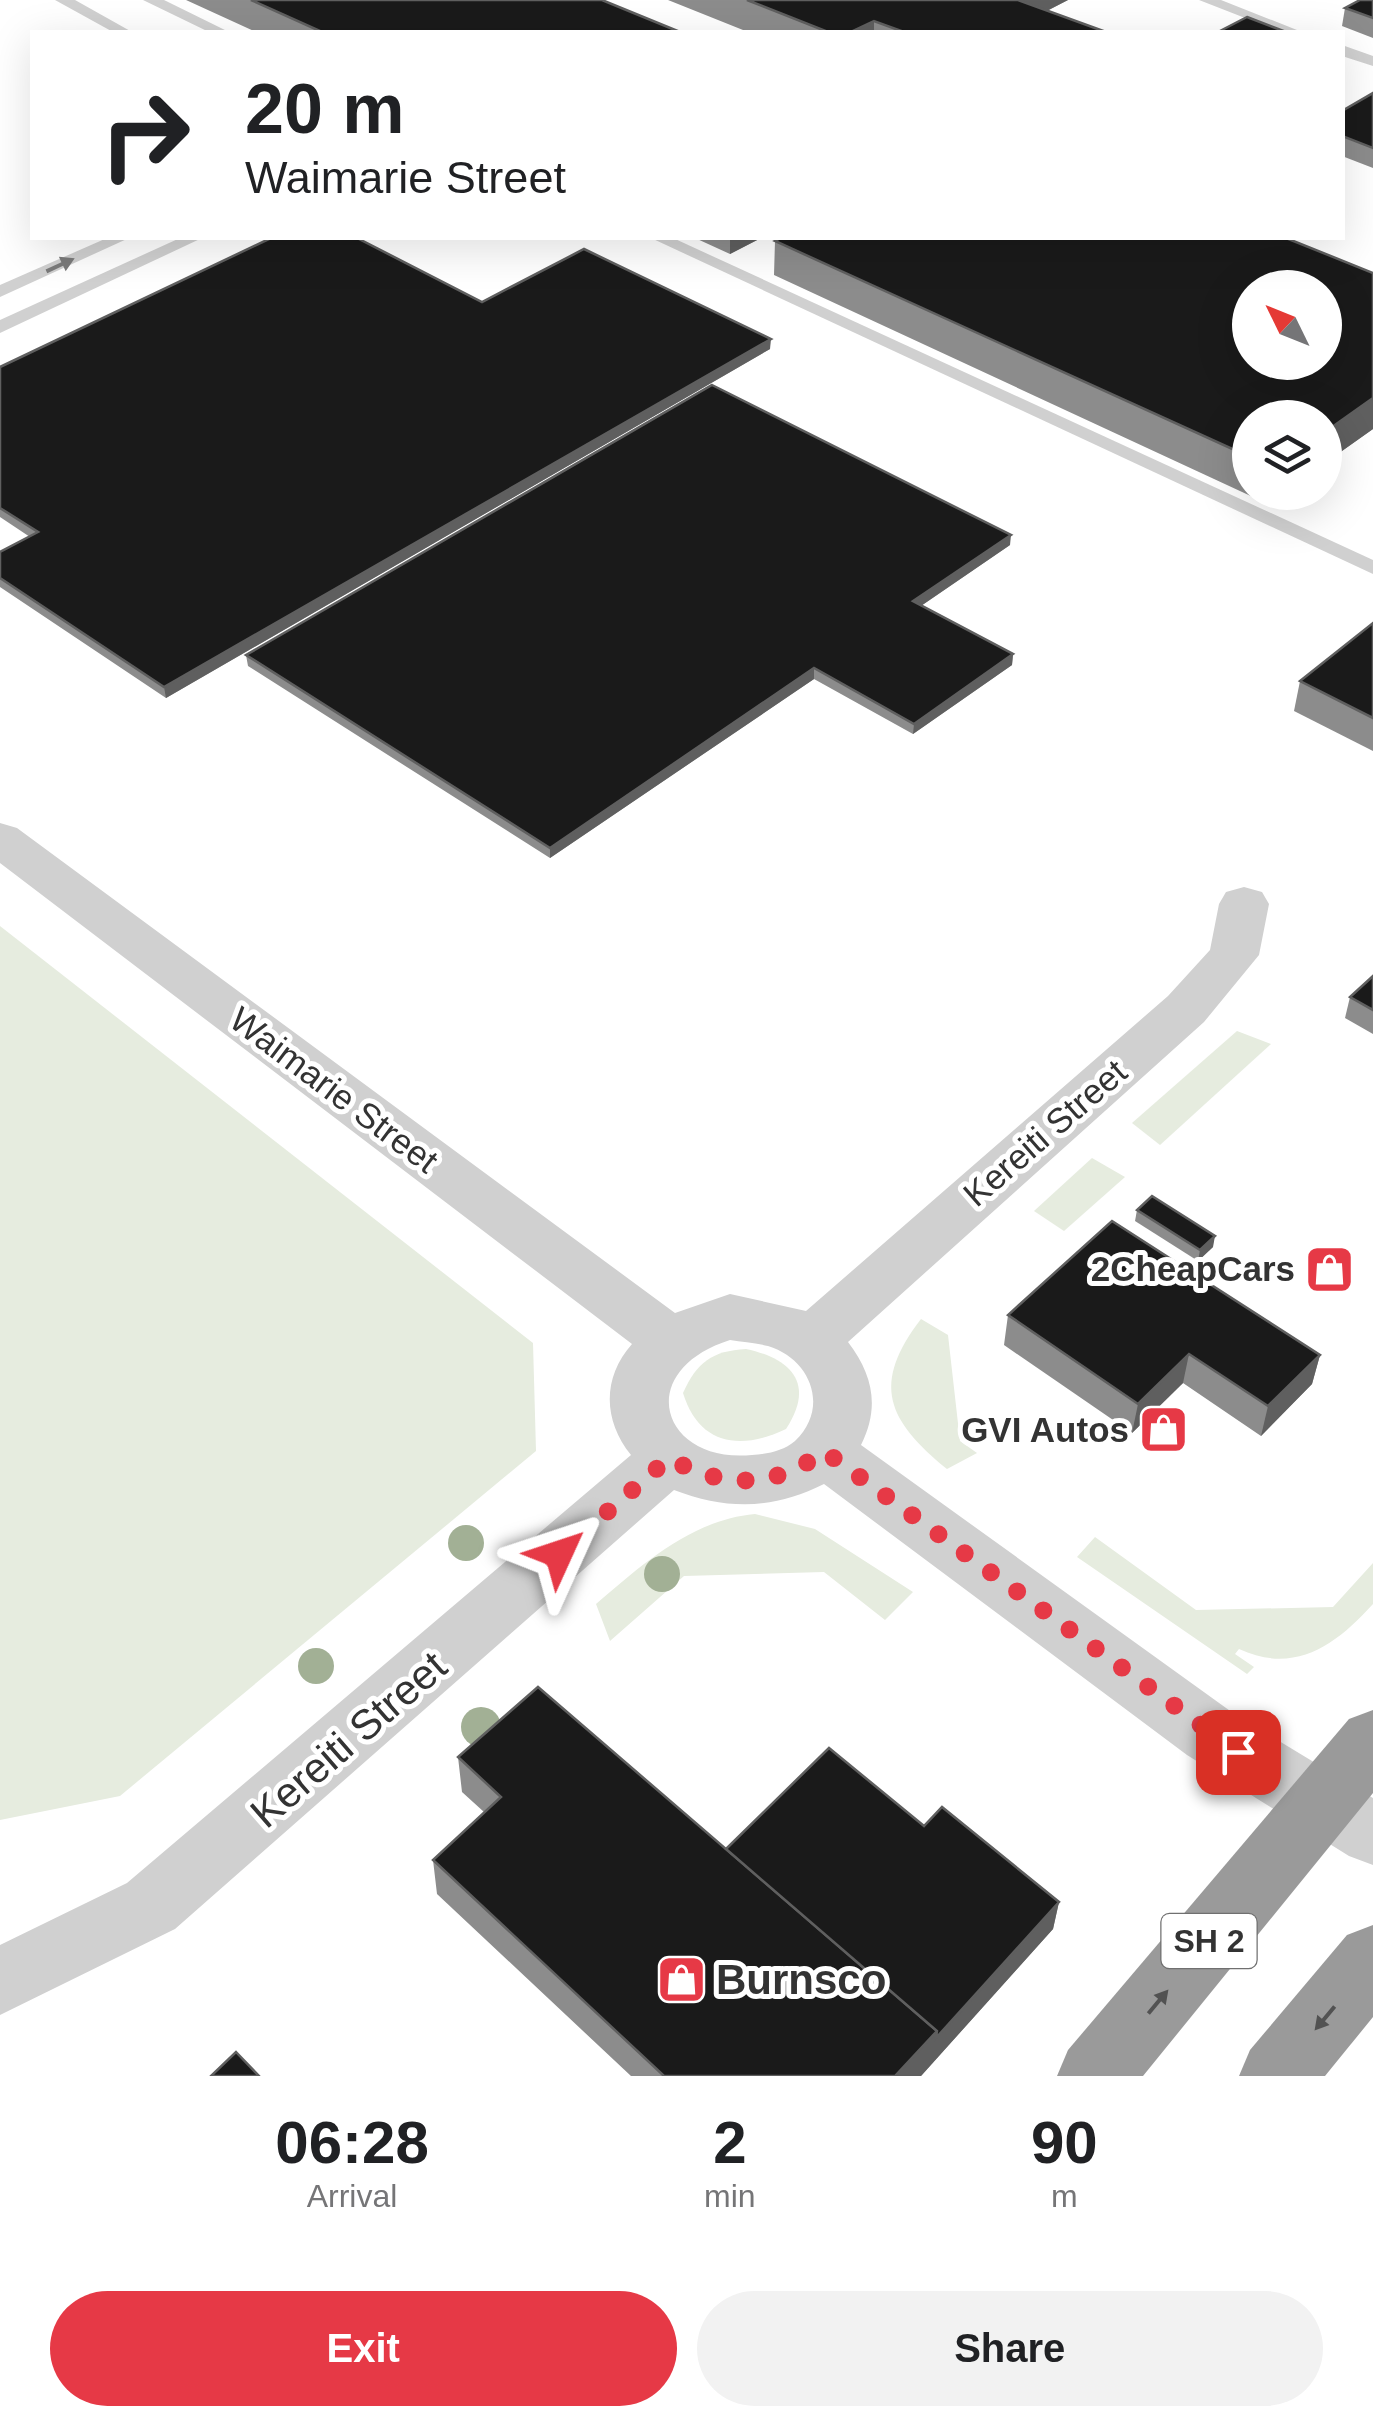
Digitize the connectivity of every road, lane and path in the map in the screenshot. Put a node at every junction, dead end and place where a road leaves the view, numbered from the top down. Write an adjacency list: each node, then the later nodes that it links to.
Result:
1 (63, 0): 4 (lane)
2 (151, 0): 5 (lane)
3 (1207, 0): 6 (lane)
4 (120, 30)
5 (217, 30)
6 (1289, 30)
7 (1345, 51): 8 (lane)
8 (1373, 61)
9 (116, 240): 12 (lane, one-way to 9)
10 (190, 240): 13 (lane)
11 (664, 240): 14 (lane)
12 (0, 292)
13 (0, 327)
14 (1373, 568)
15 (0, 838): 17 (street, Waimarie Street)
16 (1244, 904): 18 (street, Kereiti Street)
17 (669, 1340): 18 (street); 20 (street)
18 (812, 1340): 19 (street)
19 (824, 1451): 20 (street); 22 (street)
20 (669, 1458): 24 (street, Kereiti Street)
21 (1373, 1741): 22 (highway, SH 2)
22 (1347, 1819): 25 (highway, SH 2, one-way to 22)
23 (1373, 1960): 26 (highway, one-way to 26)
24 (0, 1981)
25 (1095, 2076)
26 (1277, 2076)

